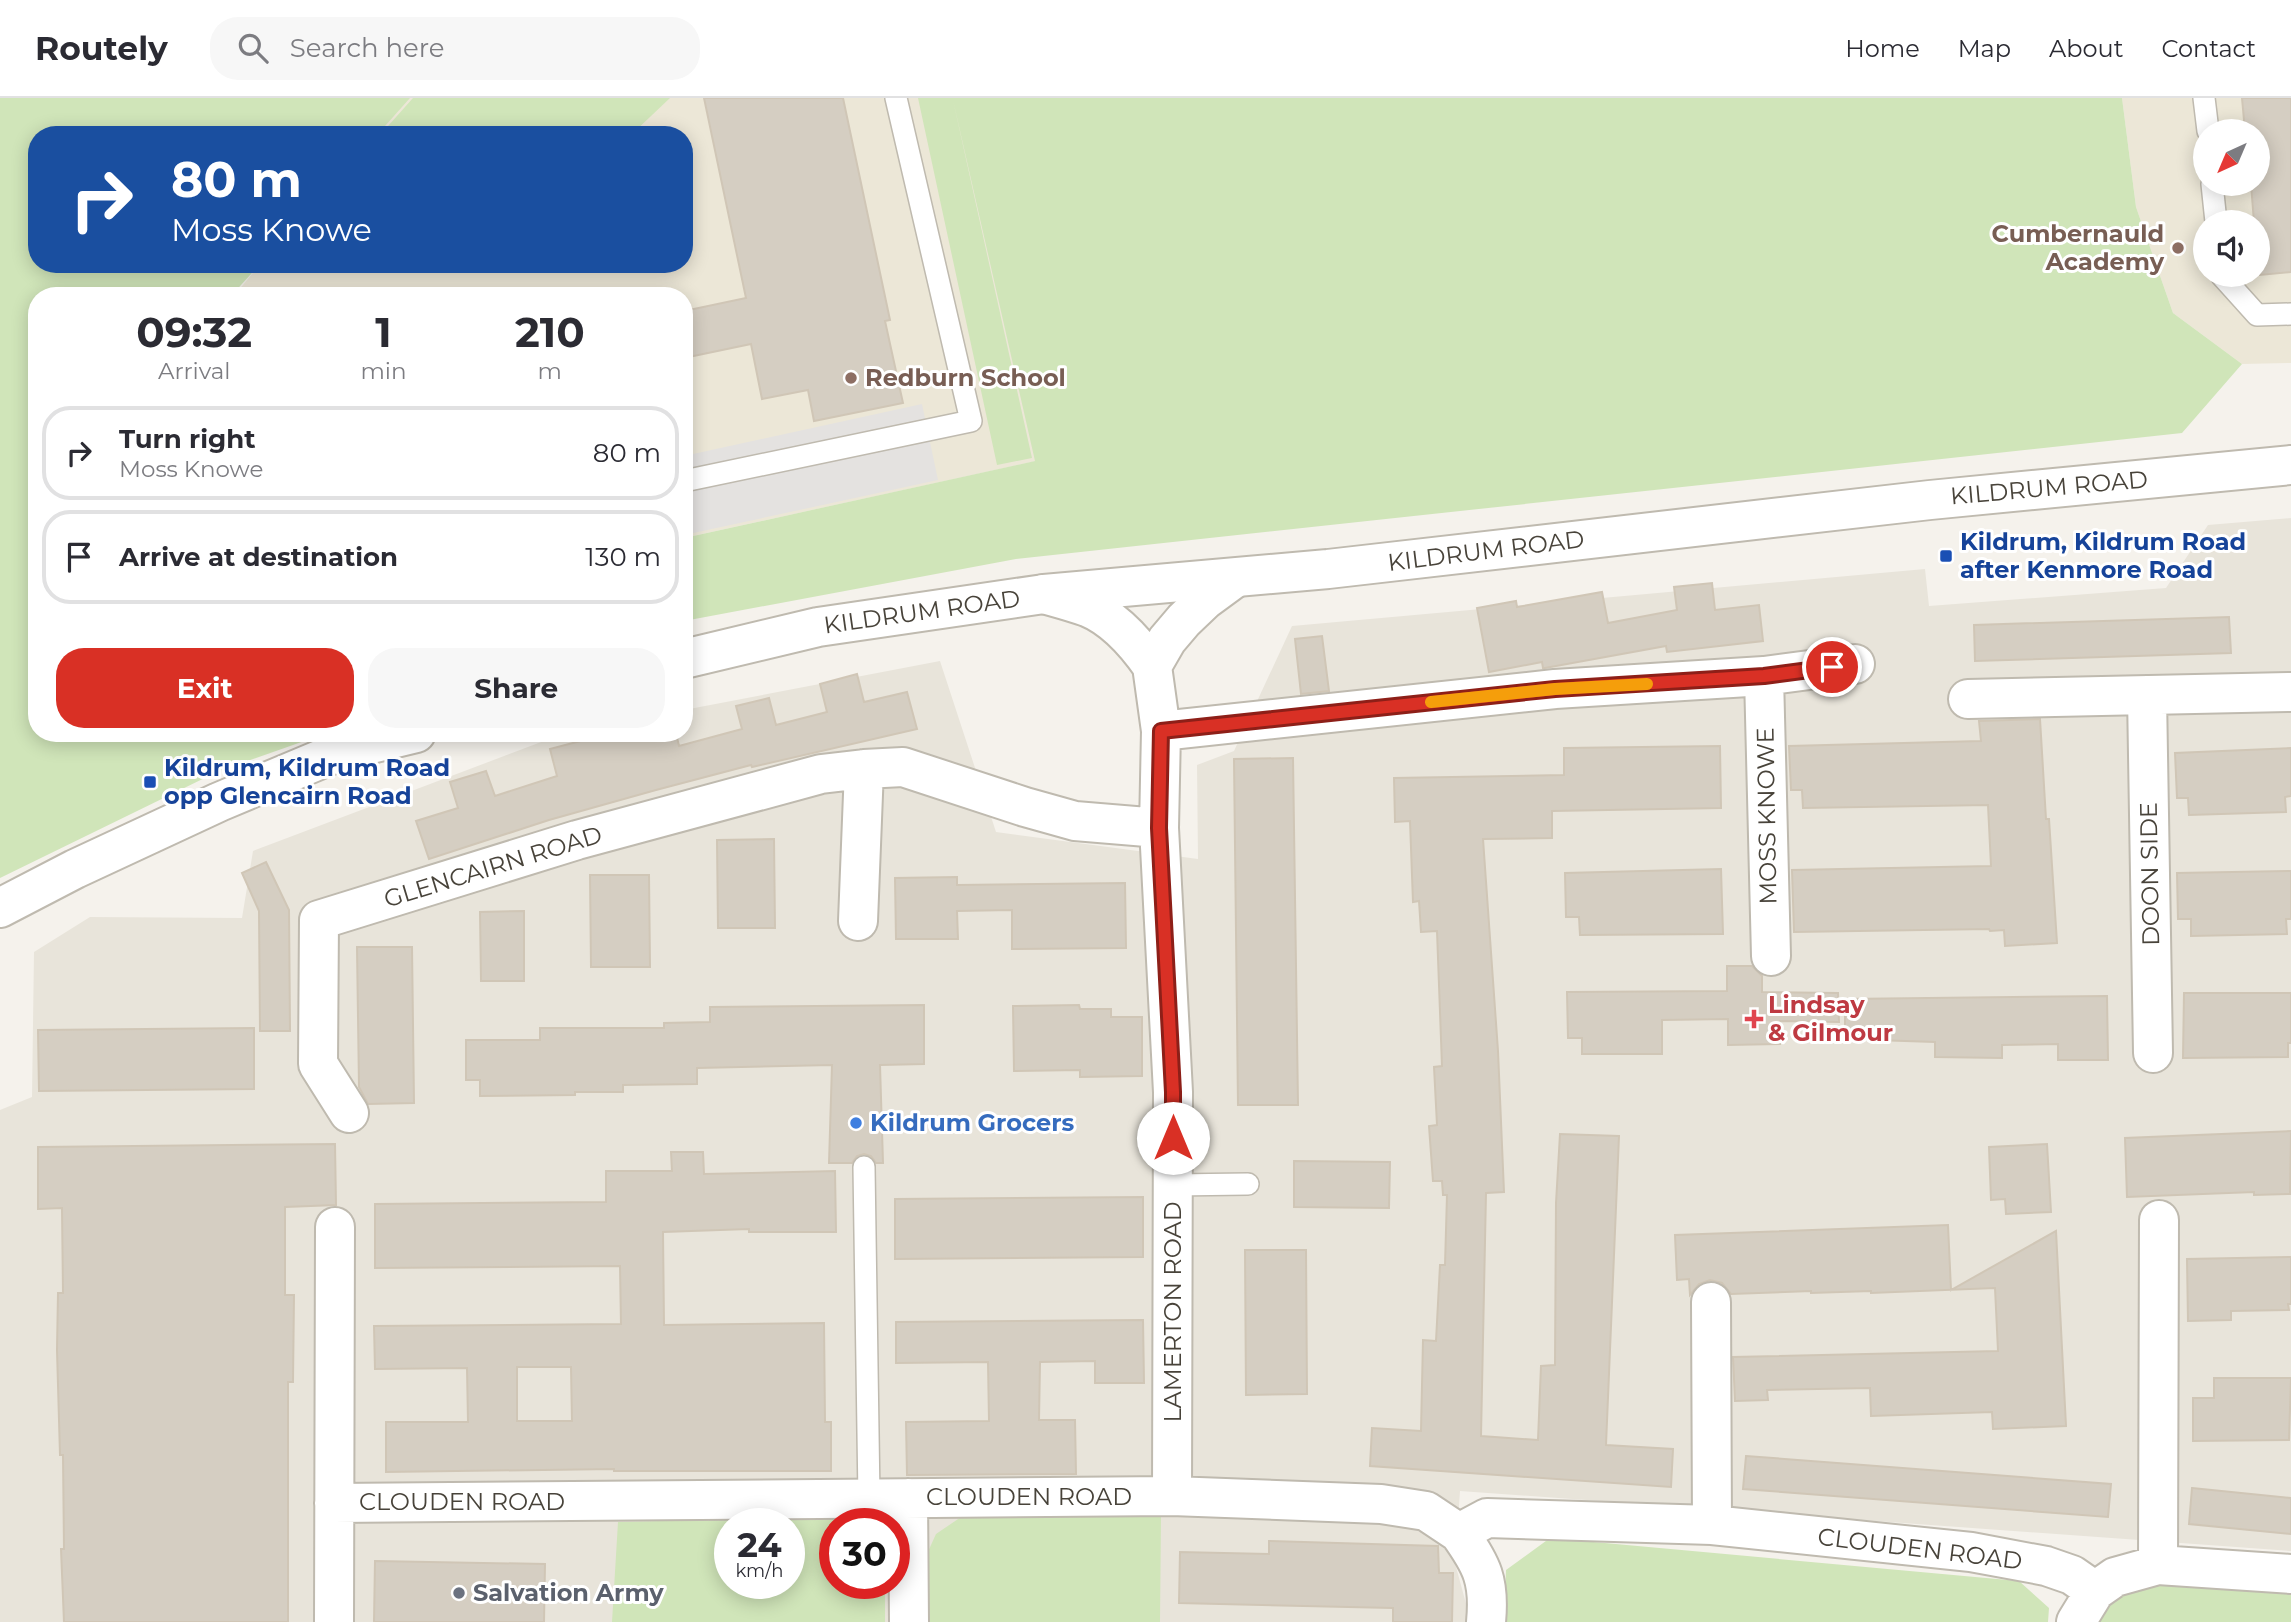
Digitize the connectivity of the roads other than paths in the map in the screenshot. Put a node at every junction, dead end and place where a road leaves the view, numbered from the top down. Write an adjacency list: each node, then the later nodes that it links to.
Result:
1 (896, 98): 7 (lane)
2 (2204, 98): 3 (lane)
3 (2206, 119)
4 (2232, 287): 5 (lane)
5 (2291, 314)
6 (2289, 466): 8 (street, KILDRUM ROAD)
7 (693, 479)
8 (1234, 578): 9 (street, KILDRUM ROAD); 12 (street)
9 (1044, 594): 10 (street, KILDRUM ROAD); 12 (street)
10 (693, 657)
11 (1855, 664): 13 (street)
12 (1152, 666): 17 (street, LAMERTON ROAD)
13 (1764, 676): 17 (street); 23 (street, MOSS KNOWE)
14 (2291, 692): 15 (street)
15 (2147, 695): 16 (street); 24 (street, DOON SIDE)
16 (1968, 699)
17 (1161, 731): 20 (street, LAMERTON ROAD)
18 (379, 742): 21 (street)
19 (864, 769): 20 (street, GLENCAIRN ROAD); 22 (street); 25 (street, GLENCAIRN ROAD)
20 (1159, 828): 28 (street, LAMERTON ROAD)
21 (0, 908)
22 (858, 921)
23 (1771, 956)
24 (2152, 1053)
25 (349, 1113)
26 (864, 1167): 34 (lane)
27 (1248, 1184): 28 (lane)
28 (1173, 1185): 32 (street, LAMERTON ROAD)
29 (2159, 1220): 38 (street)
30 (335, 1227): 35 (street, CLOUDEN ROAD)
31 (1712, 1302): 36 (street)
32 (1172, 1496): 33 (street, CLOUDEN ROAD); 37 (street, CLOUDEN ROAD)
33 (908, 1498): 34 (street, CLOUDEN ROAD); 42 (street)
34 (869, 1499): 35 (street, CLOUDEN ROAD)
35 (334, 1503): 41 (street, CLOUDEN ROAD)
36 (1712, 1525): 37 (street, CLOUDEN ROAD); 40 (street, CLOUDEN ROAD)
37 (1459, 1533): 43 (street)
38 (2158, 1566): 39 (street, CLOUDEN ROAD); 40 (street, CLOUDEN ROAD)
39 (2291, 1574)
40 (2085, 1607)
41 (334, 1622)
42 (909, 1622)
43 (1486, 1622)

